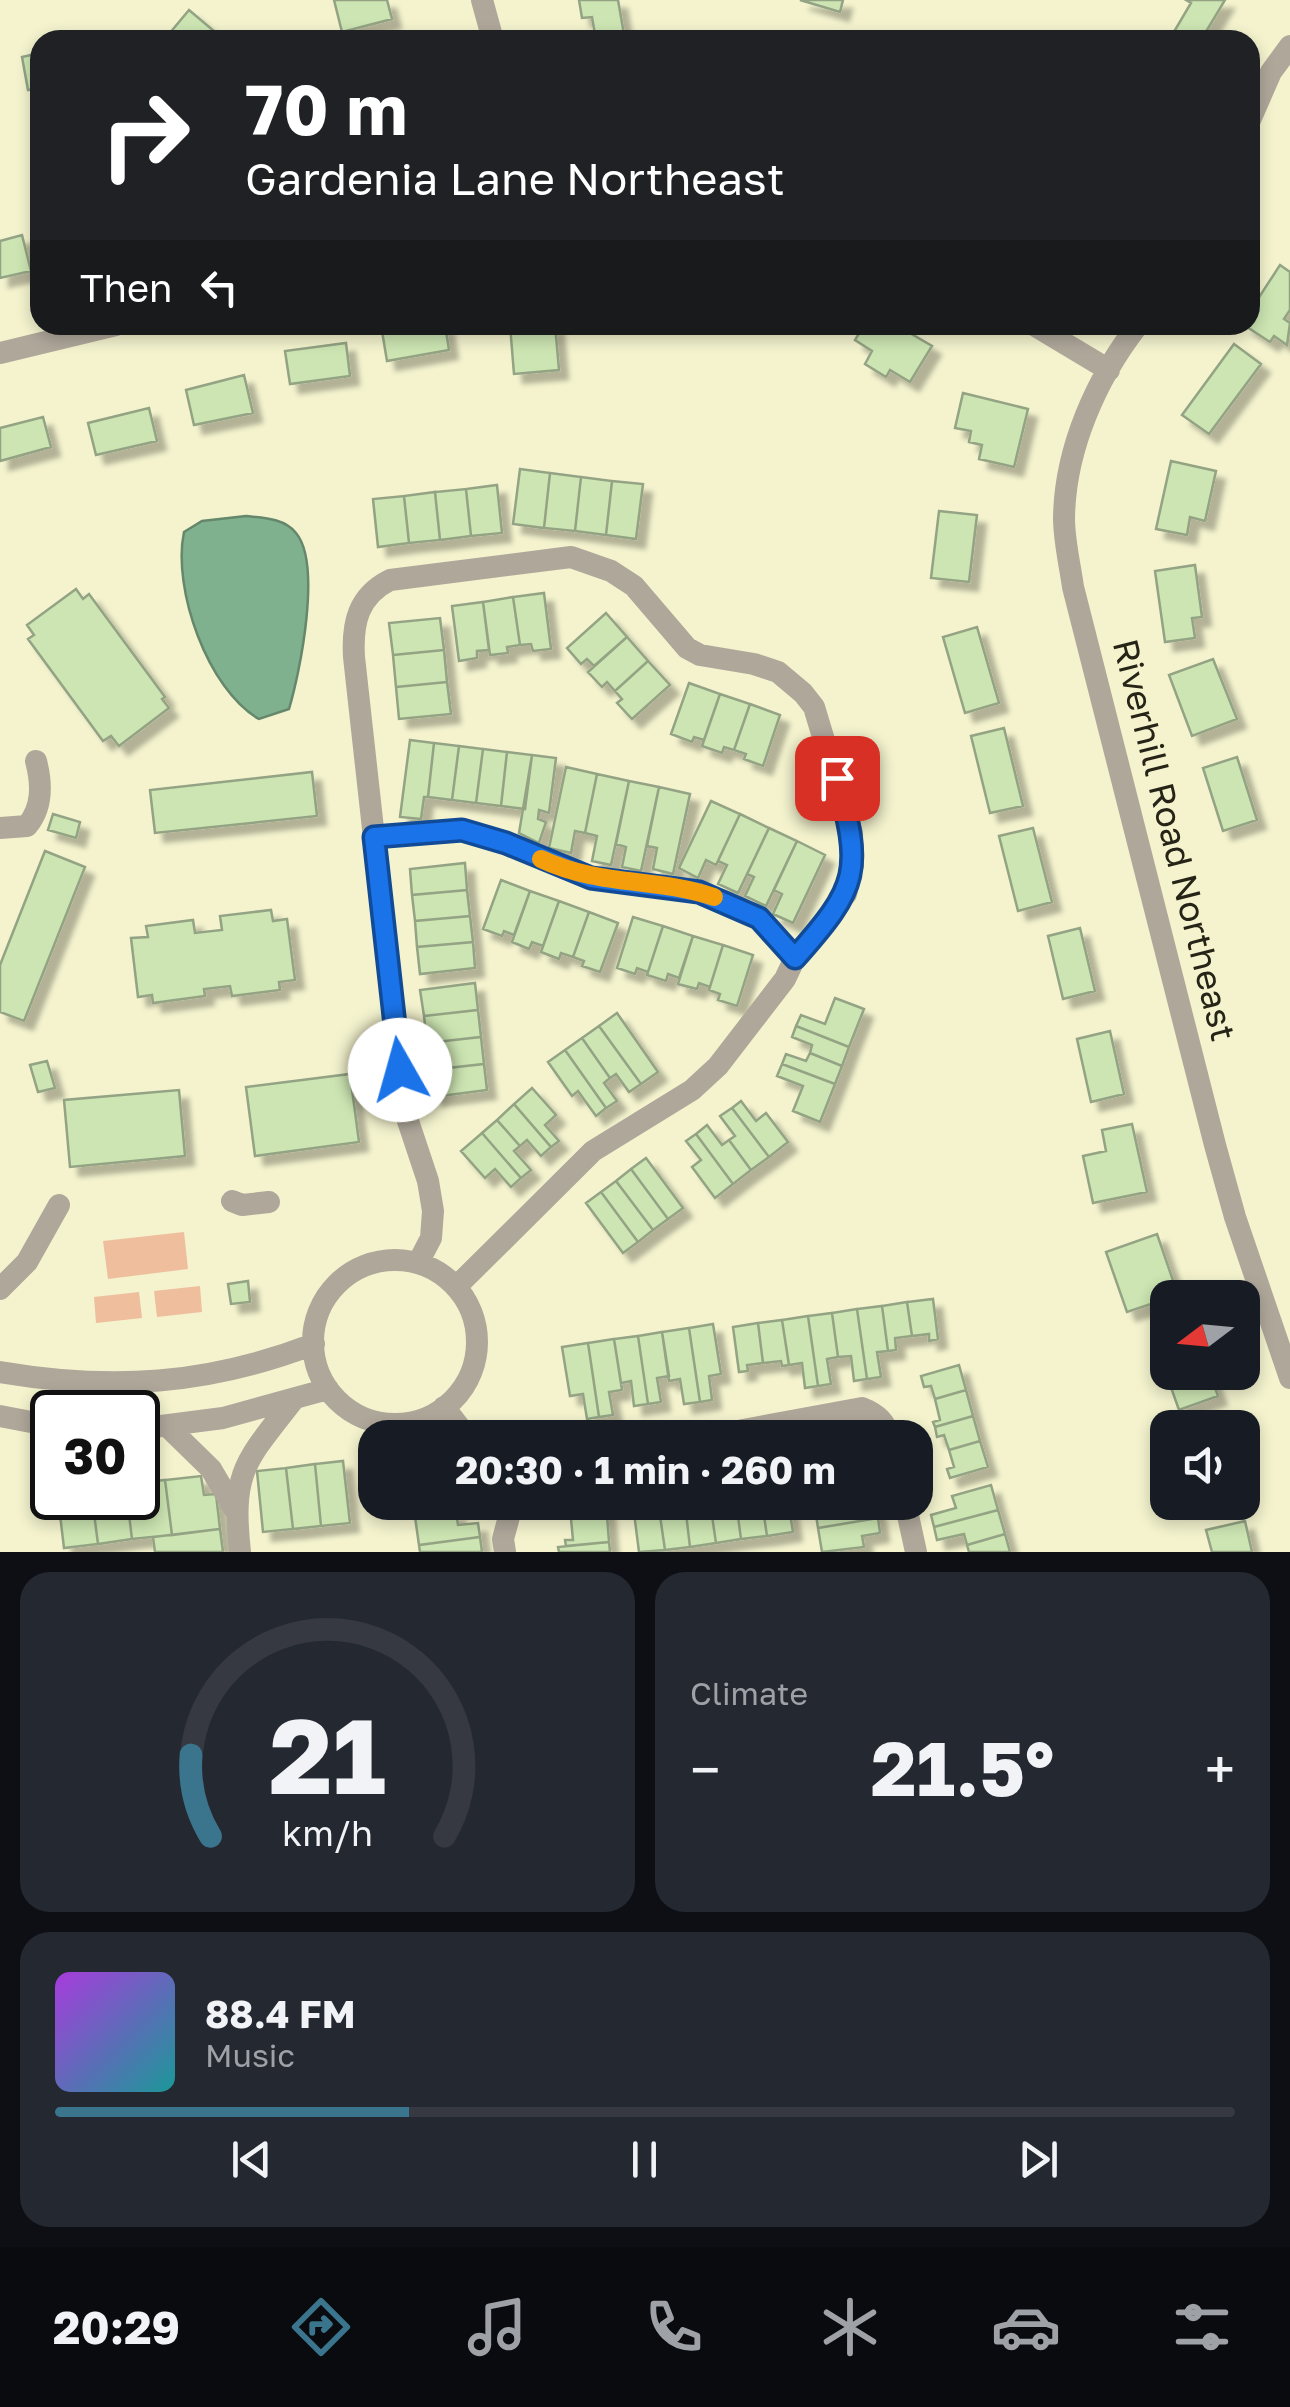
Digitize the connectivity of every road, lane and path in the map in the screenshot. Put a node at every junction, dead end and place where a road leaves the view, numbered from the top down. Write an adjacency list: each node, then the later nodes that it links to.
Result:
1 (482, 0): 2 (street)
2 (490, 30)
3 (1290, 46): 4 (street)
4 (1260, 97)
5 (75, 335): 8 (street)
6 (1051, 335): 9 (street)
7 (1132, 335): 9 (street, Riverhill Road Northeast)
8 (0, 353)
9 (1109, 370): 22 (street, Riverhill Road Northeast)
10 (36, 762): 11 (street)
11 (0, 828)
12 (374, 837): 13 (street); 13 (street); 17 (street)
13 (795, 958): 18 (street)
14 (232, 1201): 15 (street)
15 (269, 1202)
16 (59, 1205): 19 (street)
17 (418, 1263): 18 (street); 20 (street)
18 (456, 1287): 25 (street)
19 (0, 1289)
20 (314, 1344): 21 (street); 23 (street)
21 (0, 1372)
22 (1290, 1378)
23 (328, 1389): 24 (street); 25 (street)
24 (294, 1399): 31 (street); 33 (street)
25 (444, 1407): 27 (street)
26 (0, 1416): 30 (street)
27 (454, 1420)
28 (797, 1420): 29 (street)
29 (881, 1420)
30 (30, 1422)
31 (166, 1426): 32 (street); 33 (street)
32 (160, 1427)
33 (235, 1510): 36 (street)
34 (508, 1520): 37 (street)
35 (909, 1520): 38 (street)
36 (240, 1552)
37 (505, 1552)
38 (916, 1552)

